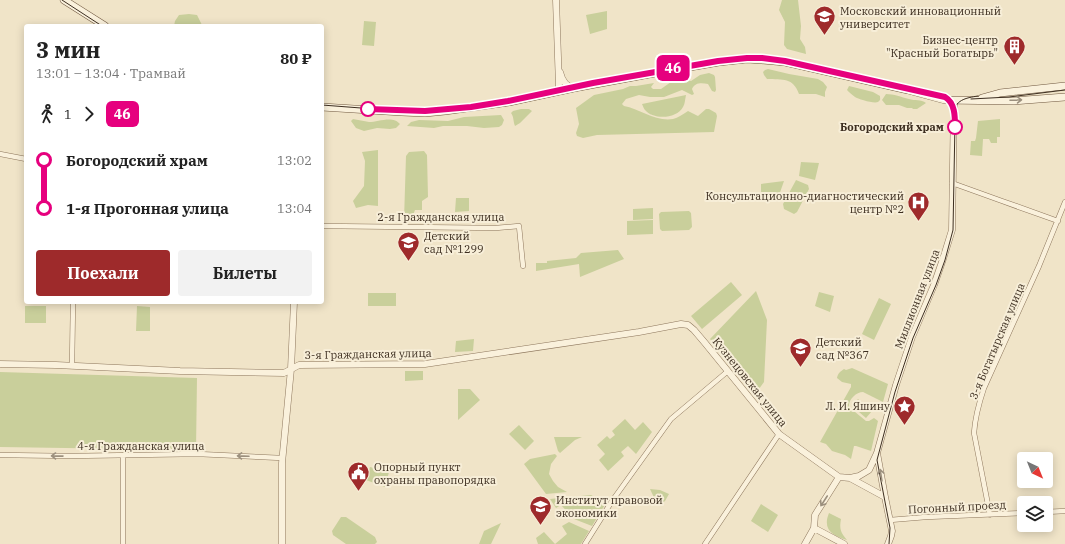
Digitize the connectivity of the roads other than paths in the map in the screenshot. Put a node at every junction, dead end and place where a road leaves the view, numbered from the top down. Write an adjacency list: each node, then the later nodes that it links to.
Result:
1 (64, 0): 3 (main road)
2 (556, 0): 4 (street)
3 (102, 24)
4 (558, 61): 6 (street); 7 (street)
5 (1065, 86): 9 (main road)
6 (574, 88): 7 (main road); 10 (main road)
7 (555, 92): 11 (main road)
8 (1065, 98): 9 (main road, one-way to 8)
9 (977, 100): 10 (main road)
10 (954, 101): 14 (street, Миллионная улица)
11 (324, 107)
12 (0, 154): 13 (street)
13 (24, 159)
14 (952, 184): 16 (street); 27 (street, Миллионная улица)
15 (1065, 202): 16 (street, 3-я Богатырская улица)
16 (1058, 221): 37 (street, 3-я Богатырская улица)
17 (324, 226): 18 (street, 2-я Гражданская улица)
18 (523, 266)
19 (73, 304): 23 (street)
20 (294, 304): 24 (street)
21 (688, 325): 24 (street, 3-я Гражданская улица); 25 (street, Кузнецовская улица)
22 (0, 364): 23 (street, 3-я Гражданская улица)
23 (72, 366): 24 (street, 3-я Гражданская улица)
24 (291, 369): 30 (street)
25 (728, 371): 26 (street, Кузнецовская улица); 43 (street)
26 (779, 434): 31 (street, Кузнецовская улица); 44 (street)
27 (877, 453): 32 (street, Миллионная улица); 33 (street, Миллионная улица, one-way to 27)
28 (0, 455): 29 (street, 4-я Гражданская улица, one-way to 28)
29 (123, 455): 30 (street, 4-я Гражданская улица, one-way to 29); 41 (street)
30 (282, 458): 42 (street)
31 (839, 477): 32 (street, Миллионная улица); 39 (street, one-way to 39)
32 (850, 478): 33 (street)
33 (885, 497): 38 (street, Миллионная улица)
34 (1065, 511): 35 (street)
35 (1053, 512)
36 (1017, 513): 37 (street, Погонный проезд)
37 (990, 515): 38 (street, Погонный проезд)
38 (890, 520): 40 (street, Миллионная улица)
39 (814, 528): 45 (street); 46 (street)
40 (888, 543)
41 (124, 544)
42 (282, 544)
43 (586, 544)
44 (704, 544)
45 (805, 544)
46 (844, 544)

